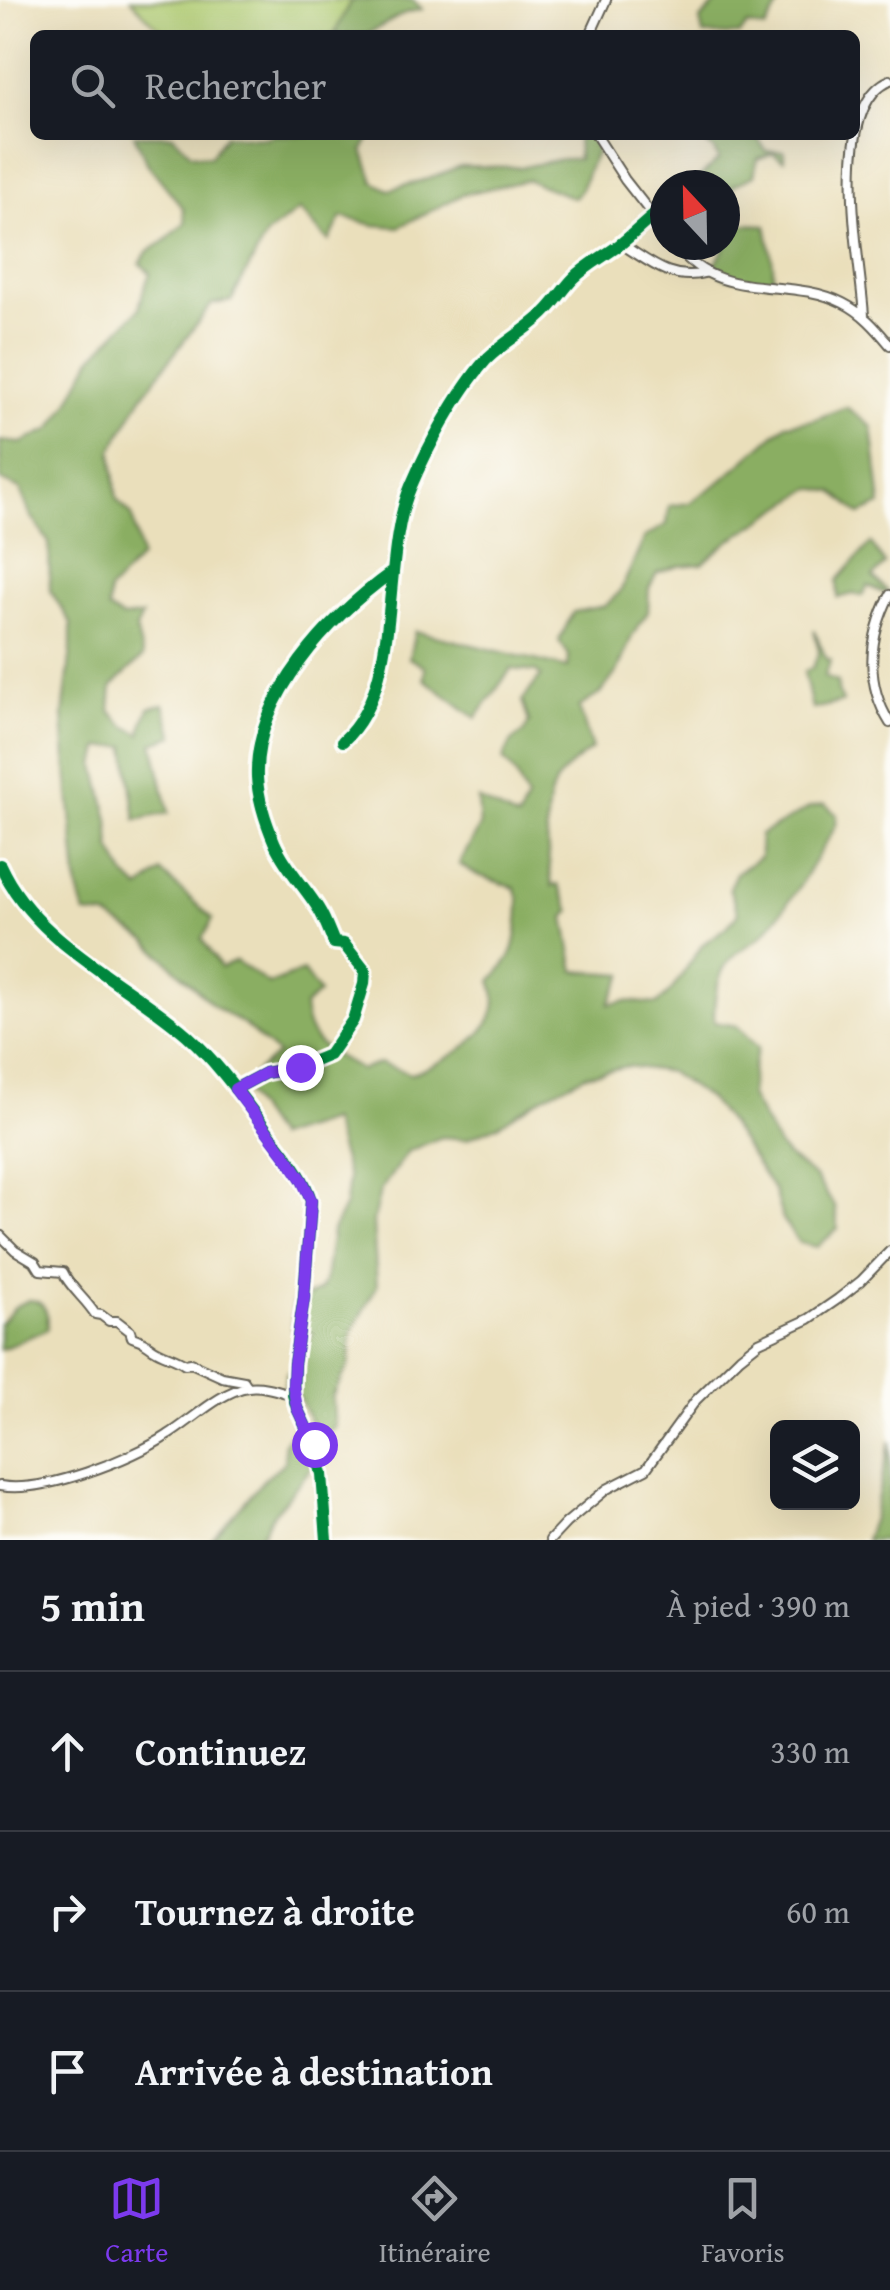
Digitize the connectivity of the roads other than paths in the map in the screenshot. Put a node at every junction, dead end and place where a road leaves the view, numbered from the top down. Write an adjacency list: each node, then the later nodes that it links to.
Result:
1 (606, 0): 2 (street)
2 (592, 30)
3 (890, 80): 4 (street)
4 (860, 116)
5 (599, 140): 7 (street)
6 (856, 140): 12 (street)
7 (650, 212)
8 (650, 219): 9 (street)
9 (621, 244): 11 (street); 14 (street)
10 (688, 260): 11 (street)
11 (704, 272): 12 (street)
12 (864, 316): 13 (street)
13 (890, 345)
14 (392, 572): 17 (street); 19 (street)
15 (890, 594): 16 (street)
16 (890, 723)
17 (343, 741)
18 (0, 865): 19 (street)
19 (235, 1089): 23 (street)
20 (0, 1235): 22 (street)
21 (890, 1251): 26 (street)
22 (248, 1387): 23 (street); 24 (street)
23 (294, 1395): 25 (street)
24 (0, 1486)
25 (327, 1540)
26 (550, 1540)

